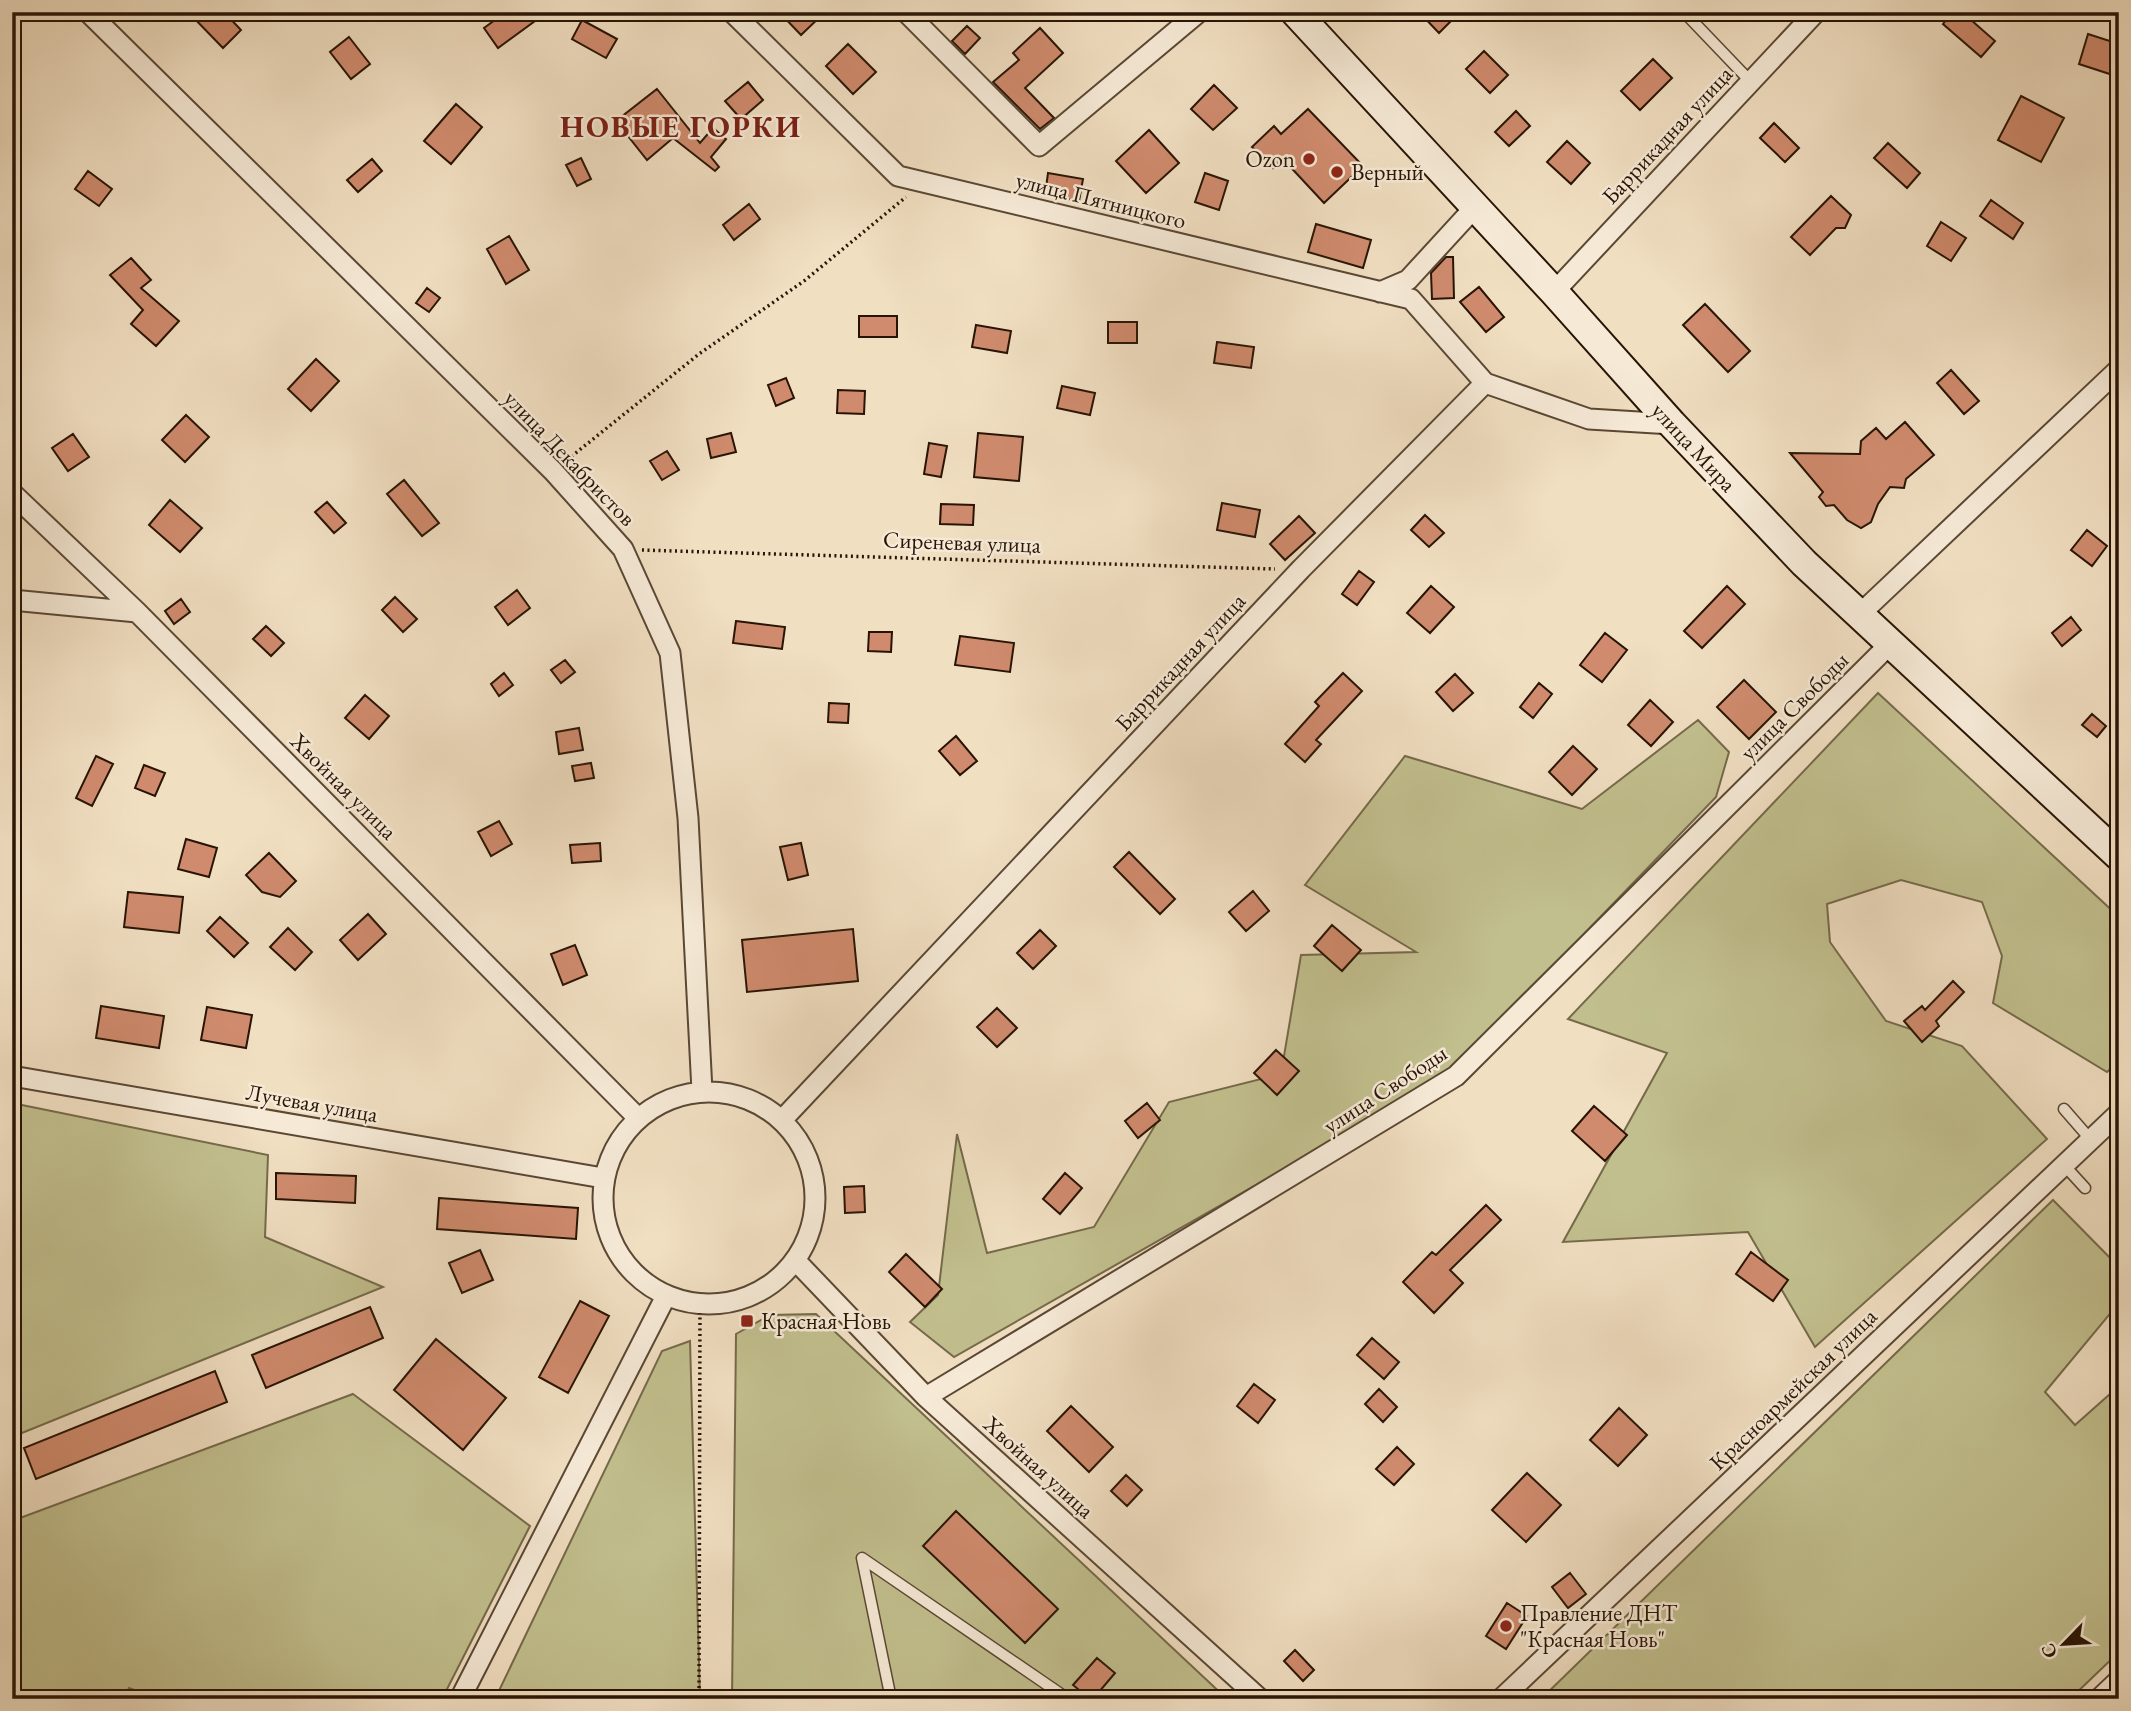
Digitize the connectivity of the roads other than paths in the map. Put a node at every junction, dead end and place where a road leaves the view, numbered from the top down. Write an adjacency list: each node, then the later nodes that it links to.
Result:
1 (88, 12): 22 (street, улица Декабристов)
2 (732, 12): 10 (street, улица Пятницкого)
3 (906, 12): 4 (street)
4 (1199, 12)
5 (1295, 12): 9 (street, улица Мира)
6 (1684, 12): 8 (lane)
7 (1816, 12): 8 (street, Баррикадная улица)
8 (1751, 82): 11 (street, Баррикадная улица)
9 (1475, 207): 10 (street); 11 (street, улица Мира)
10 (1380, 292): 13 (street, улица Пятницкого)
11 (1554, 292): 14 (street, улица Мира)
12 (2119, 369): 18 (street)
13 (1485, 383): 14 (street); 26 (street, Баррикадная улица)
14 (1672, 424): 18 (street, улица Мира)
15 (12, 493): 17 (street, Хвойная улица)
16 (12, 600): 17 (street)
17 (137, 612): 25 (street, Хвойная улица)
18 (1859, 615): 19 (street, улица Мира)
19 (1890, 644): 20 (street, улица Мира); 33 (street, улица Свободы)
20 (2119, 856)
21 (12, 1076): 29 (street, Лучевая улица)
22 (702, 1091): 25 (street); 26 (street)
23 (2064, 1109): 27 (lane)
24 (2119, 1114): 27 (street, Красноармейская улица)
25 (638, 1118): 29 (street)
26 (782, 1120): 31 (street)
27 (2091, 1140): 28 (street, Красноармейская улица)
28 (2064, 1165): 30 (lane); 39 (street, Красноармейская улица)
29 (603, 1178): 32 (street)
30 (2085, 1188)
31 (796, 1261): 32 (street); 33 (street, Хвойная улица)
32 (666, 1296): 35 (street)
33 (926, 1397): 38 (street, Хвойная улица)
34 (2119, 1680): 40 (street)
35 (460, 1699)
36 (891, 1699): 37 (lane)
37 (1068, 1699)
38 (1260, 1699)
39 (1500, 1699)
40 (2099, 1699)

